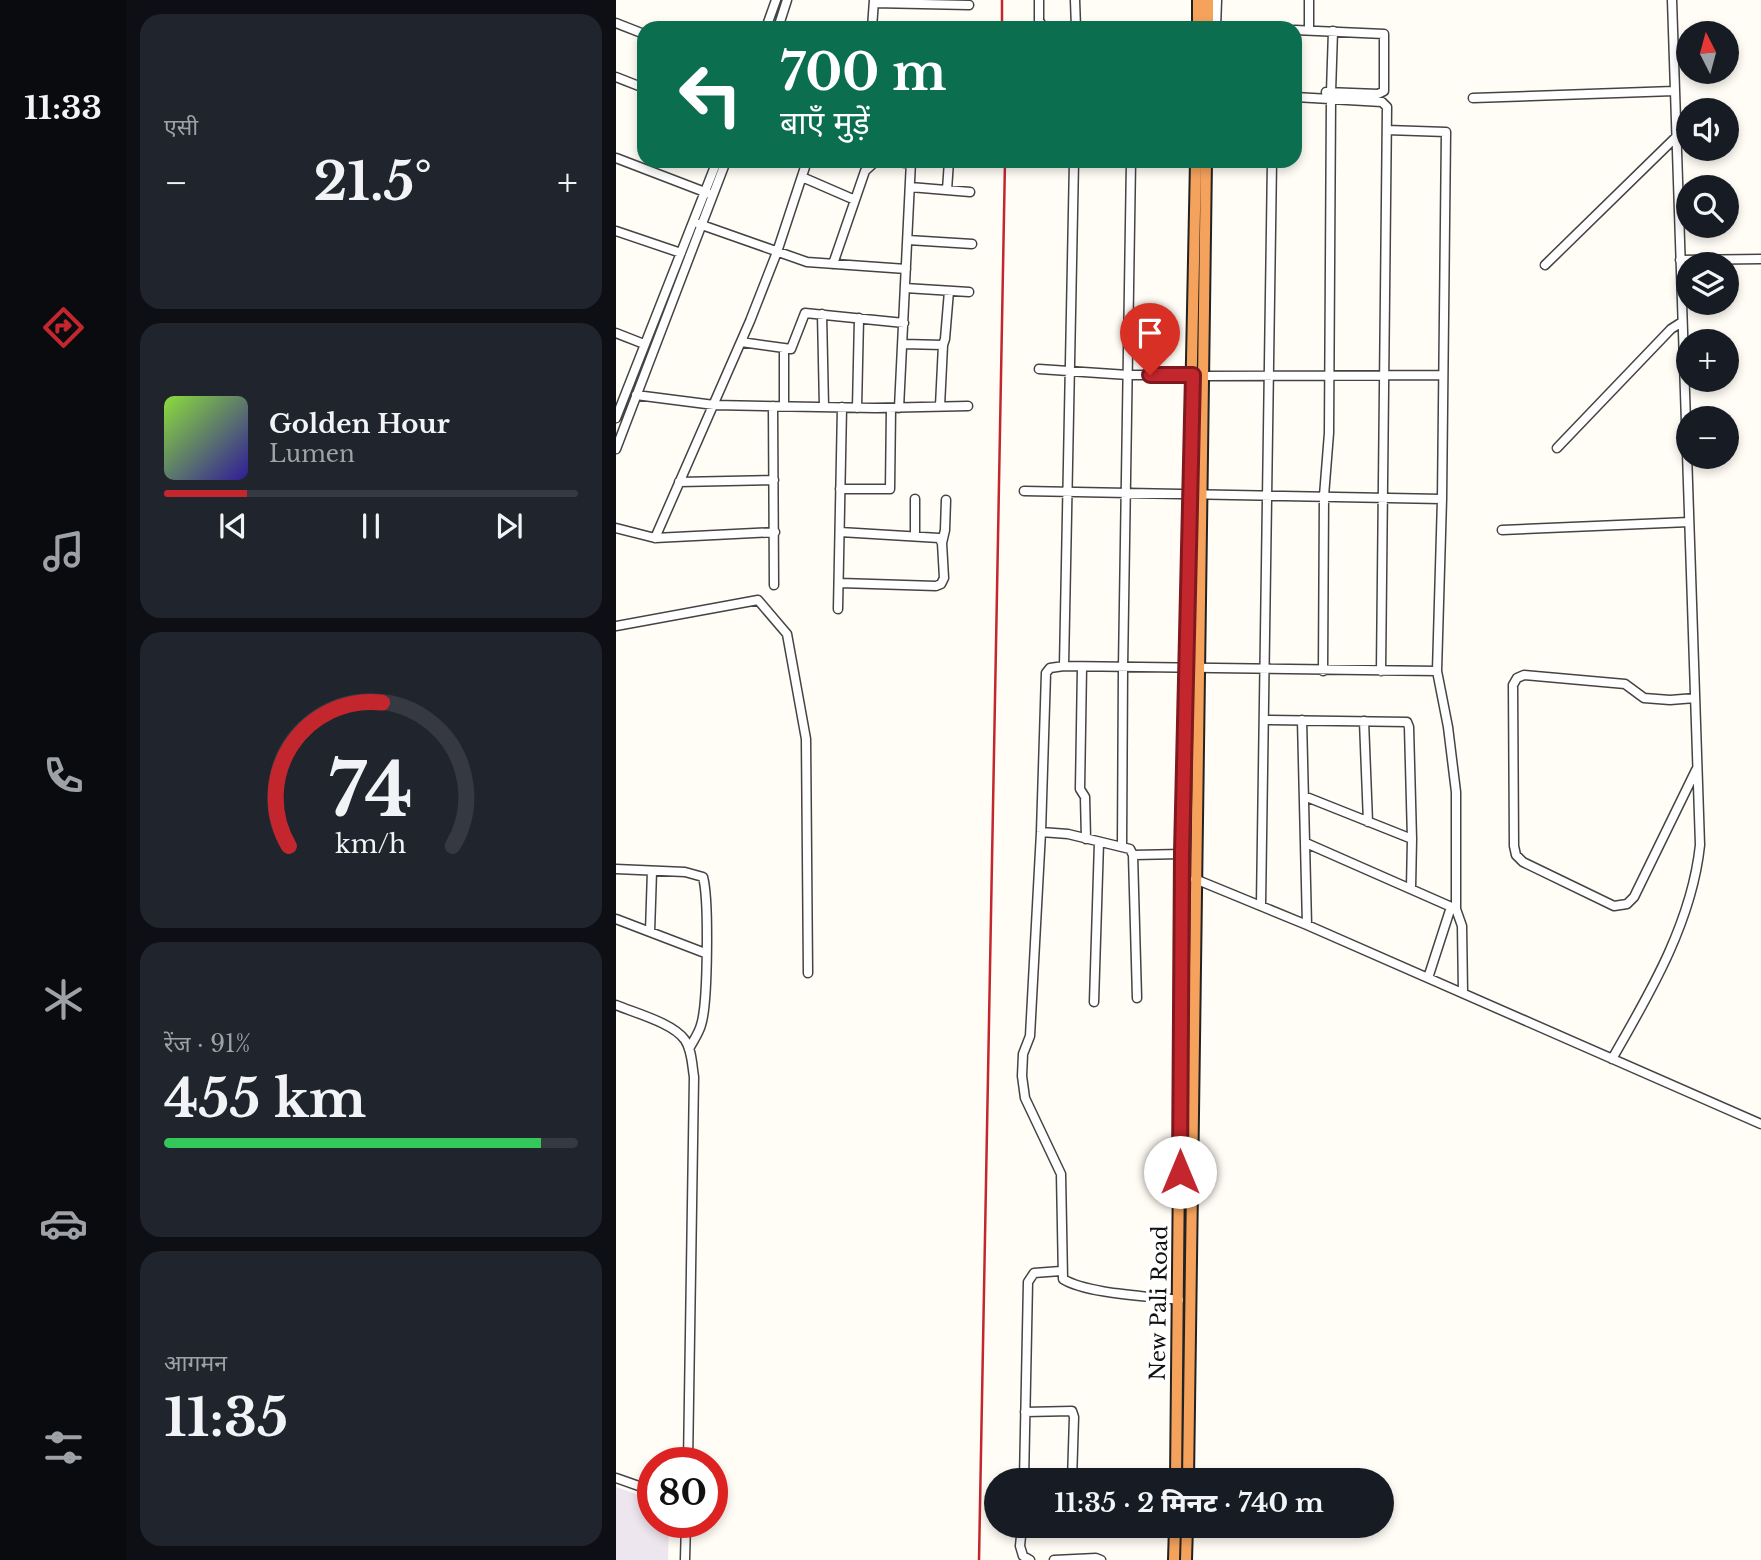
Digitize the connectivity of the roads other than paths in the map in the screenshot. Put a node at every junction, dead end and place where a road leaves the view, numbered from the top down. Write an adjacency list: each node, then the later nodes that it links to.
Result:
1 (776, 0): 12 (street)
2 (787, 0): 13 (street)
3 (1039, 0): 15 (street)
4 (1075, 0): 16 (street)
5 (1198, 0): 17 (highway)
6 (1208, 0): 18 (highway)
7 (1217, 0): 19 (street)
8 (1309, 0): 22 (street)
9 (1672, 0): 27 (street)
10 (874, 1): 11 (street); 14 (street)
11 (969, 5)
12 (769, 21)
13 (780, 21)
14 (873, 21)
15 (1040, 21)
16 (1076, 21)
17 (1198, 21)
18 (1208, 21)
19 (1216, 21)
20 (616, 23): 23 (street)
21 (1302, 30): 22 (street)
22 (1309, 30): 24 (street)
23 (637, 31)
24 (1334, 31): 29 (street); 29 (street)
25 (616, 77): 26 (street)
26 (637, 85)
27 (1674, 91): 30 (street); 32 (street)
28 (1302, 94): 29 (street)
29 (1331, 95): 31 (street); 85 (street)
30 (1473, 98)
31 (1387, 130): 83 (street); 86 (street)
32 (1676, 137): 64 (street)
33 (616, 158): 35 (street)
34 (1677, 161): 59 (street)
35 (637, 166)
36 (643, 168): 52 (street)
37 (715, 168): 52 (street)
38 (722, 168): 52 (street)
39 (805, 168): 48 (street)
40 (868, 168): 53 (street)
41 (911, 168): 49 (street)
42 (949, 168): 50 (street)
43 (1074, 168): 81 (street)
44 (1131, 168): 82 (street)
45 (1196, 168): 84 (highway, New Pali Road)
46 (1206, 168): 84 (highway, New Pali Road)
47 (1272, 168): 87 (street)
48 (802, 177): 53 (street); 58 (street)
49 (910, 187): 50 (street); 56 (street)
50 (947, 190): 51 (street)
51 (970, 192)
52 (709, 193): 54 (street)
53 (855, 200): 63 (street)
54 (698, 223): 58 (street); 60 (street); 88 (street)
55 (616, 231): 60 (street)
56 (908, 240): 57 (street); 65 (street)
57 (972, 244)
58 (777, 251): 63 (street); 75 (street)
59 (1680, 252)
60 (681, 253): 76 (street)
61 (1739, 259): 62 (street)
62 (1761, 259)
63 (833, 264): 65 (street)
64 (1545, 265)
65 (906, 269): 66 (street)
66 (905, 288): 67 (street); 73 (street)
67 (948, 291): 68 (street); 78 (street)
68 (970, 292)
69 (822, 314): 71 (street); 79 (street); 95 (street)
70 (1682, 315): 72 (street)
71 (859, 318): 73 (street); 97 (street)
72 (1682, 322): 100 (street); 115 (street)
73 (904, 323): 77 (street)
74 (616, 333): 76 (street)
75 (741, 342): 79 (street); 89 (street)
76 (644, 344): 91 (street)
77 (903, 344): 78 (street); 98 (street)
78 (943, 345): 93 (street)
79 (784, 348): 92 (street)
80 (1040, 369): 81 (street)
81 (1071, 372): 82 (street); 106 (street)
82 (1128, 375): 84 (street); 107 (street)
83 (1443, 375): 86 (street); 113 (street)
84 (1198, 376): 87 (street); 108 (highway, New Pali Road)
85 (1330, 376): 86 (street); 87 (street); 110 (street)
86 (1384, 376): 111 (street)
87 (1269, 377): 109 (street)
88 (636, 395): 89 (street); 101 (street)
89 (714, 404): 90 (street); 103 (street)
90 (773, 405): 92 (street); 102 (street)
91 (618, 406): 99 (street)
92 (784, 406): 95 (street)
93 (940, 406): 94 (street); 98 (street)
94 (968, 406)
95 (824, 407): 96 (street)
96 (842, 407): 97 (street); 104 (street)
97 (857, 408): 98 (street)
98 (895, 408): 104 (street)
99 (616, 418)
100 (1558, 448)
101 (616, 449)
102 (774, 480): 103 (street); 118 (street)
103 (679, 482): 121 (street)
104 (840, 489): 119 (street)
105 (1024, 491): 106 (street)
106 (1068, 491): 107 (street); 127 (street)
107 (1126, 493): 108 (street); 129 (street)
108 (1195, 493): 109 (street); 130 (highway, New Pali Road)
109 (1268, 495): 110 (street); 131 (street)
110 (1324, 496): 111 (street); 132 (street)
111 (1384, 498): 113 (street); 133 (street)
112 (915, 499): 120 (street)
113 (1442, 499): 134 (street)
114 (946, 500): 122 (street)
115 (1689, 522): 117 (street); 135 (street)
116 (616, 528): 121 (street)
117 (1502, 530)
118 (775, 532): 121 (street); 124 (street)
119 (840, 532): 120 (street); 123 (street)
120 (915, 536): 122 (street)
121 (655, 538)
122 (942, 543): 123 (street)
123 (840, 583): 125 (street)
124 (774, 585)
125 (838, 608)
126 (616, 626): 160 (street)
127 (1064, 666): 128 (street); 142 (street)
128 (1082, 667): 129 (street); 143 (street)
129 (1123, 668): 130 (street); 147 (street)
130 (1192, 669): 131 (street); 148 (highway, New Pali Road); 152 (highway, New Pali Road)
131 (1264, 670): 132 (street); 136 (street)
132 (1323, 671): 133 (street)
133 (1381, 671): 134 (street)
134 (1437, 671): 155 (street)
135 (1695, 698): 139 (street); 139 (street)
136 (1264, 720): 137 (street); 154 (street)
137 (1302, 720): 138 (street); 140 (street)
138 (1364, 721): 141 (street); 144 (street)
139 (1697, 767): 167 (street)
140 (1304, 796): 141 (street); 146 (street)
141 (1368, 822): 144 (street)
142 (1041, 832): 143 (street); 169 (street)
143 (1086, 839): 145 (street)
144 (1412, 839): 153 (street)
145 (1099, 842): 147 (street); 164 (street)
146 (1306, 843): 153 (street); 157 (street)
147 (1122, 847): 149 (street)
148 (1182, 853): 149 (street); 170 (highway, New Pali Road)
149 (1133, 855): 163 (street)
150 (616, 869): 151 (street)
151 (652, 872): 158 (street); 159 (street)
152 (1195, 879): 154 (street); 176 (highway, New Pali Road)
153 (1410, 888): 155 (street)
154 (1261, 905): 157 (street)
155 (1454, 908): 161 (street); 162 (street)
156 (616, 919): 158 (street)
157 (1307, 925): 161 (street)
158 (650, 932): 159 (street)
159 (705, 953): 166 (street)
160 (808, 973)
161 (1428, 978): 162 (street)
162 (1463, 993): 167 (street)
163 (1138, 998)
164 (1094, 1002)
165 (616, 1005): 166 (street)
166 (689, 1049): 172 (street)
167 (1612, 1059): 168 (street)
168 (1761, 1124)
169 (1061, 1272): 170 (street); 171 (street)
170 (1179, 1300): 175 (highway, New Pali Road)
171 (1025, 1412): 173 (street); 174 (street)
172 (688, 1447)
173 (1024, 1468)
174 (1072, 1468)
175 (1176, 1468)
176 (1188, 1468)
177 (616, 1478): 178 (street)
178 (637, 1485)
179 (686, 1538): 183 (street)
180 (1021, 1538): 184 (street)
181 (1175, 1538): 187 (highway)
182 (1187, 1538): 188 (highway)
183 (685, 1560)
184 (1030, 1560)
185 (1054, 1560): 186 (street)
186 (1101, 1560)
187 (1174, 1560)
188 (1186, 1560)

